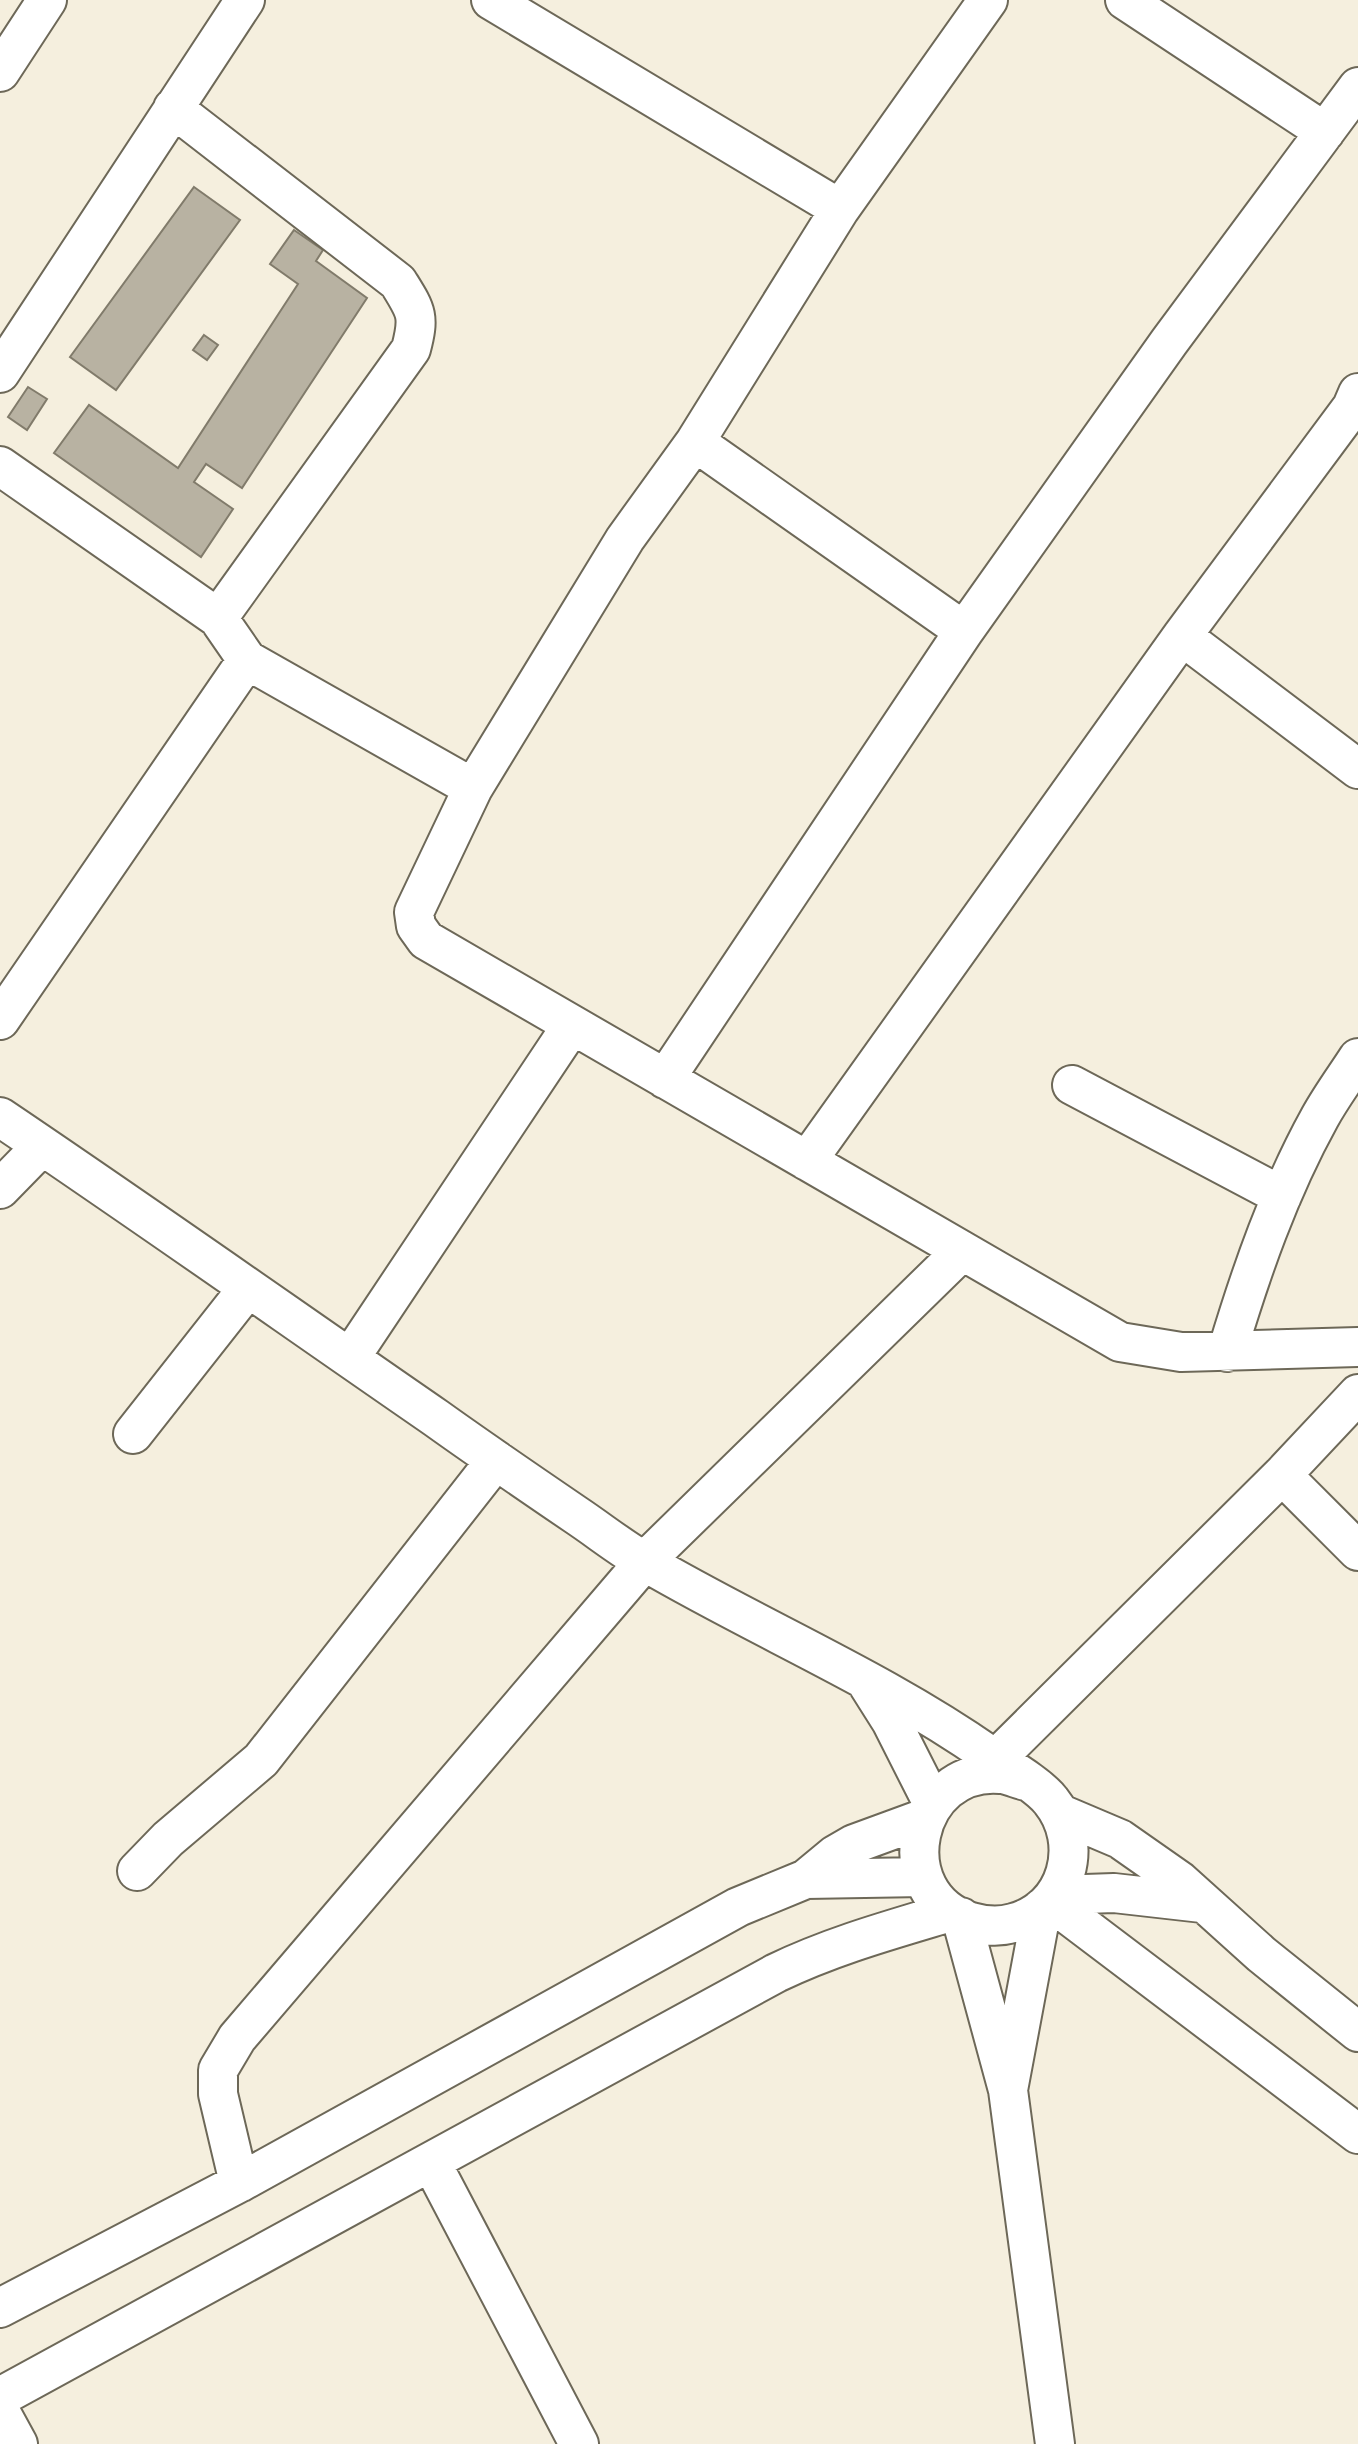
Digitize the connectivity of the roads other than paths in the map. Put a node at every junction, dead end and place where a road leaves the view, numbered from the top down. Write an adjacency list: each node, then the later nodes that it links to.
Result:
1 (47, 0): 6 (street)
2 (245, 0): 8 (street)
3 (491, 0): 10 (street)
4 (988, 0): 10 (street)
5 (1125, 0): 9 (street)
6 (0, 72)
7 (1358, 87): 9 (street)
8 (173, 108): 11 (street); 15 (street)
9 (1325, 132): 16 (street)
10 (840, 209): 13 (street)
11 (0, 373)
12 (1358, 393): 17 (street)
13 (695, 442): 16 (street); 20 (street)
14 (0, 466): 15 (street)
15 (218, 618): 18 (street)
16 (964, 631): 24 (street)
17 (1182, 636): 19 (street); 28 (street)
18 (247, 660): 20 (street); 21 (street)
19 (1358, 769)
20 (473, 788): 22 (street)
21 (0, 1020)
22 (572, 1025): 24 (street); 35 (street)
23 (1358, 1058): 30 (street)
24 (665, 1079): 28 (street)
25 (1072, 1084): 30 (street)
26 (0, 1117): 27 (street)
27 (42, 1146): 29 (street); 32 (street)
28 (807, 1161): 31 (street)
29 (0, 1189)
30 (1282, 1196): 34 (street)
31 (962, 1251): 34 (street); 41 (street)
32 (248, 1288): 35 (street); 37 (street)
33 (1358, 1347): 34 (street)
34 (1227, 1352)
35 (349, 1358): 38 (street)
36 (1358, 1394): 39 (street)
37 (133, 1434)
38 (496, 1460): 41 (street); 47 (street)
39 (1282, 1475): 40 (street); 43 (street)
40 (1358, 1551)
41 (644, 1562): 42 (street); 57 (street)
42 (866, 1681): 43 (street); 45 (street)
43 (996, 1759): 44 (street)
44 (1026, 1782): 45 (street); 46 (street)
45 (929, 1811): 48 (street); 49 (street)
46 (1061, 1814): 50 (street); 51 (street)
47 (137, 1871)
48 (923, 1877): 49 (street); 52 (street)
49 (806, 1879): 57 (street)
50 (1049, 1901): 51 (street); 52 (street); 54 (street); 55 (street)
51 (1202, 1903): 53 (street)
52 (955, 1915): 54 (street); 56 (street)
53 (1358, 2032)
54 (1008, 2090): 63 (street)
55 (1358, 2134)
56 (431, 2162): 59 (street); 62 (street)
57 (239, 2183): 58 (street)
58 (0, 2308)
59 (0, 2396)
60 (0, 2411): 61 (street)
61 (18, 2444)
62 (579, 2444)
63 (1055, 2444)

